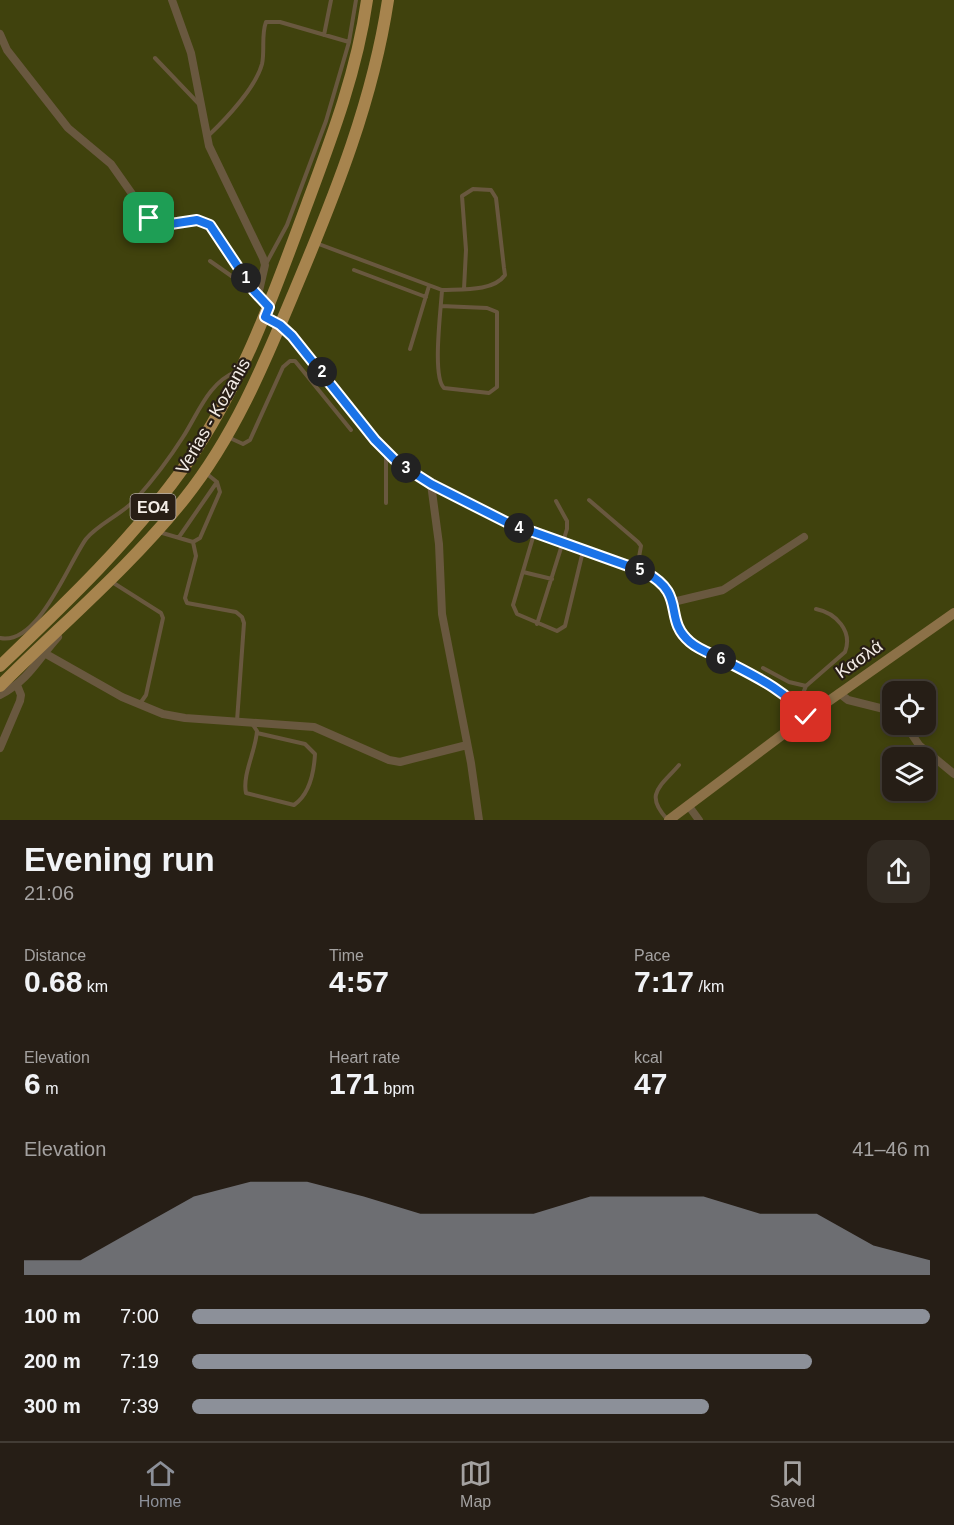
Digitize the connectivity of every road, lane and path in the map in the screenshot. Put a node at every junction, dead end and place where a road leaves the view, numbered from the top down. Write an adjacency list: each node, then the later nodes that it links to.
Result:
1 (172, 0): 10 (street)
2 (331, 0): 7 (lane)
3 (356, 0): 8 (lane)
4 (368, 0): 22 (main road, Verias - Kozanis / ΕΟ4)
5 (388, 0): 12 (main road, Verias - Kozanis / ΕΟ4)
6 (0, 34): 19 (street)
7 (324, 35): 8 (lane); 11 (lane)
8 (350, 42): 14 (lane)
9 (155, 58): 10 (lane)
10 (200, 105): 11 (street)
11 (207, 136): 14 (street)
12 (315, 243): 16 (lane); 23 (main road, Verias - Kozanis / ΕΟ4)
13 (210, 261): 19 (lane)
14 (265, 265): 19 (street)
15 (354, 270): 20 (lane)
16 (429, 286): 18 (lane); 20 (lane)
17 (464, 289): 17 (lane); 18 (lane)
18 (442, 290): 21 (lane)
19 (256, 293): 22 (street)
20 (426, 297): 24 (lane)
21 (441, 306): 21 (lane)
22 (267, 312): 23 (street); 25 (main road, Verias - Kozanis / ΕΟ4)
23 (280, 325): 27 (main road, Verias - Kozanis / ΕΟ4); 28 (street)
24 (410, 349)
25 (240, 369): 50 (main road, Verias - Kozanis / ΕΟ4); 50 (lane)
26 (351, 430): 27 (lane)
27 (227, 436): 29 (main road, Verias - Kozanis / ΕΟ4)
28 (386, 452): 31 (street); 34 (lane)
29 (204, 472): 30 (lane); 35 (main road, Verias - Kozanis / ΕΟ4)
30 (218, 482): 37 (lane); 39 (lane)
31 (431, 484): 36 (street); 68 (street)
32 (589, 500): 42 (lane)
33 (556, 501): 40 (lane)
34 (386, 503)
35 (156, 531): 37 (lane); 45 (main road, Verias - Kozanis / ΕΟ4)
36 (534, 534): 40 (street); 43 (lane)
37 (179, 537): 39 (lane)
38 (804, 537): 46 (street)
39 (193, 542): 65 (lane)
40 (562, 544): 41 (street); 44 (lane)
41 (583, 551): 42 (street); 51 (lane)
42 (637, 569): 46 (street)
43 (523, 572): 44 (lane); 51 (lane)
44 (552, 579): 51 (lane)
45 (109, 580): 47 (main road, Verias - Kozanis / ΕΟ4); 61 (lane)
46 (673, 602): 62 (street)
47 (83, 606): 53 (street); 57 (main road, Verias - Kozanis / ΕΟ4)
48 (816, 609): 58 (lane)
49 (954, 613): 59 (street, Κασλά)
50 (39, 623): 52 (lane); 54 (main road, Verias - Kozanis / ΕΟ4)
51 (537, 624)
52 (0, 638)
53 (46, 654): 56 (street); 61 (street)
54 (0, 666)
55 (763, 668): 58 (lane)
56 (17, 685): 60 (street); 69 (street)
57 (0, 686)
58 (806, 686): 62 (lane)
59 (839, 693): 63 (street); 64 (street, Κασλά)
60 (0, 695)
61 (138, 705): 65 (street)
62 (798, 706): 64 (street)
63 (882, 708)
64 (806, 717): 72 (street, Κασλά)
65 (242, 721): 66 (lane); 68 (street)
66 (257, 733): 66 (lane)
67 (912, 735): 71 (street)
68 (467, 745): 73 (street)
69 (0, 748)
70 (679, 765): 74 (lane)
71 (954, 774)
72 (688, 806): 74 (street, Κασλά); 75 (street)
73 (479, 820)
74 (668, 820)
75 (699, 820)

